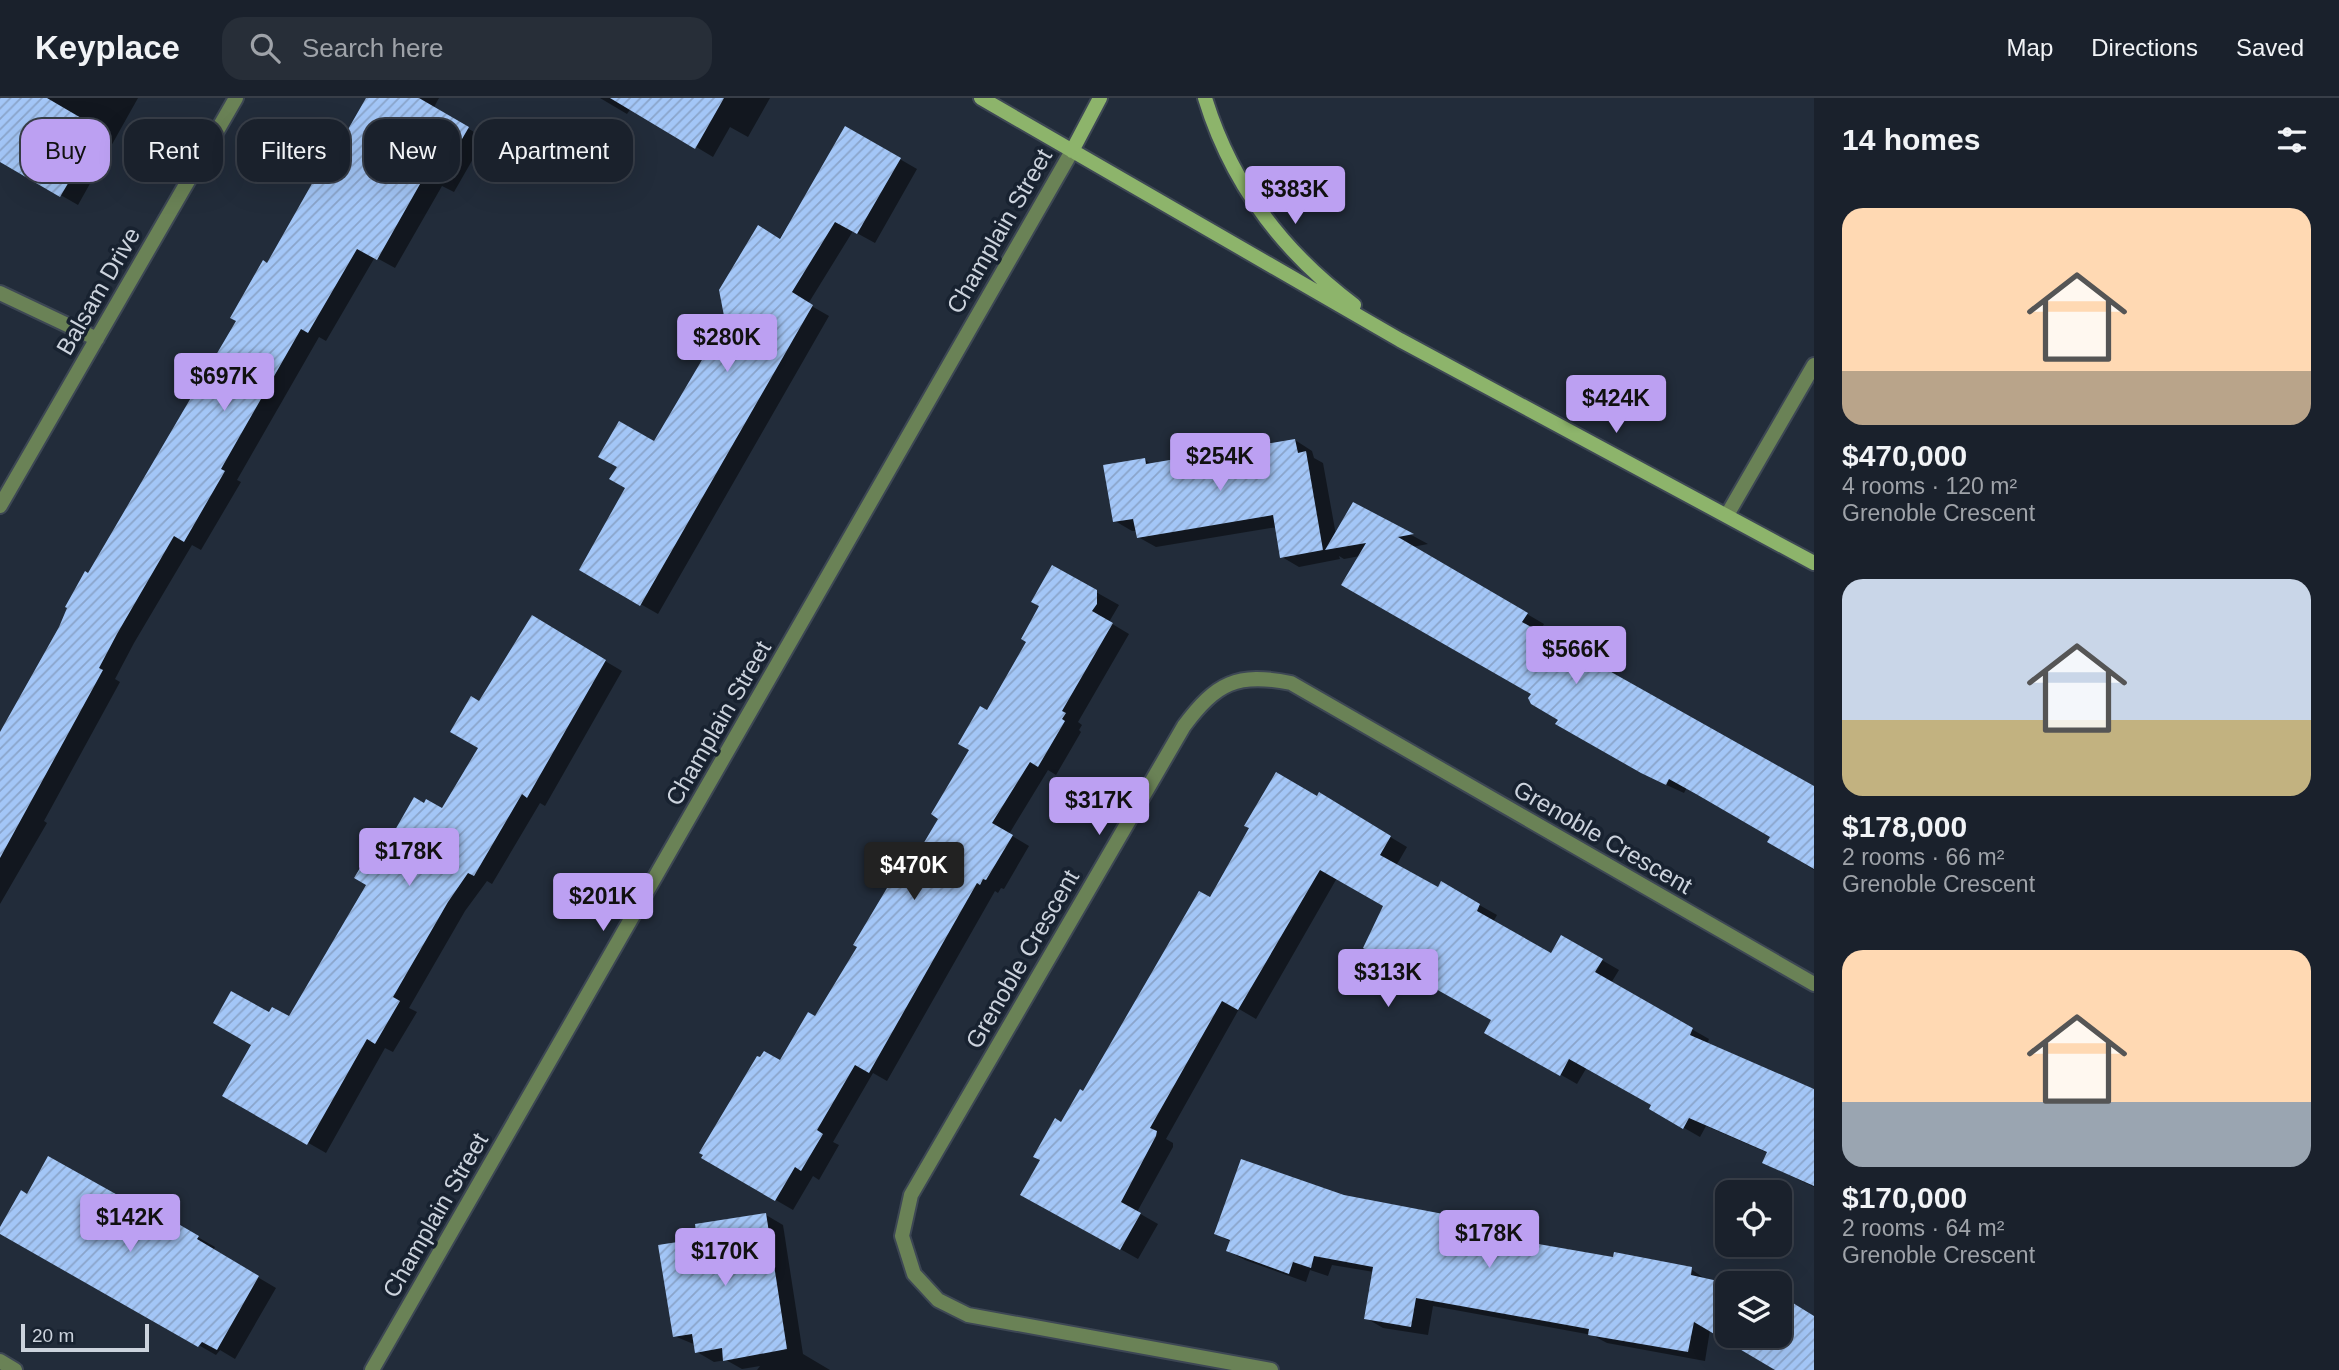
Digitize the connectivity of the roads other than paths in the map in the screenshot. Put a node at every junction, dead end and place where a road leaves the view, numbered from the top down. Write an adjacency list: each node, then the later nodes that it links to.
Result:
1 (236, 98): 7 (street, Balsam Drive)
2 (981, 98): 5 (main road)
3 (1100, 98): 5 (main road, Champlain Street)
4 (1205, 98): 8 (main road)
5 (1072, 151): 8 (main road); 16 (street, Champlain Street)
6 (0, 293): 7 (street)
7 (97, 339): 10 (street, Balsam Drive)
8 (1400, 340): 11 (main road)
9 (1814, 365): 11 (street)
10 (0, 506)
11 (1727, 515): 12 (main road)
12 (1814, 563)
13 (1814, 984): 17 (street, Grenoble Crescent)
14 (0, 1362): 15 (street)
15 (15, 1370)
16 (372, 1370)
17 (1271, 1370)

